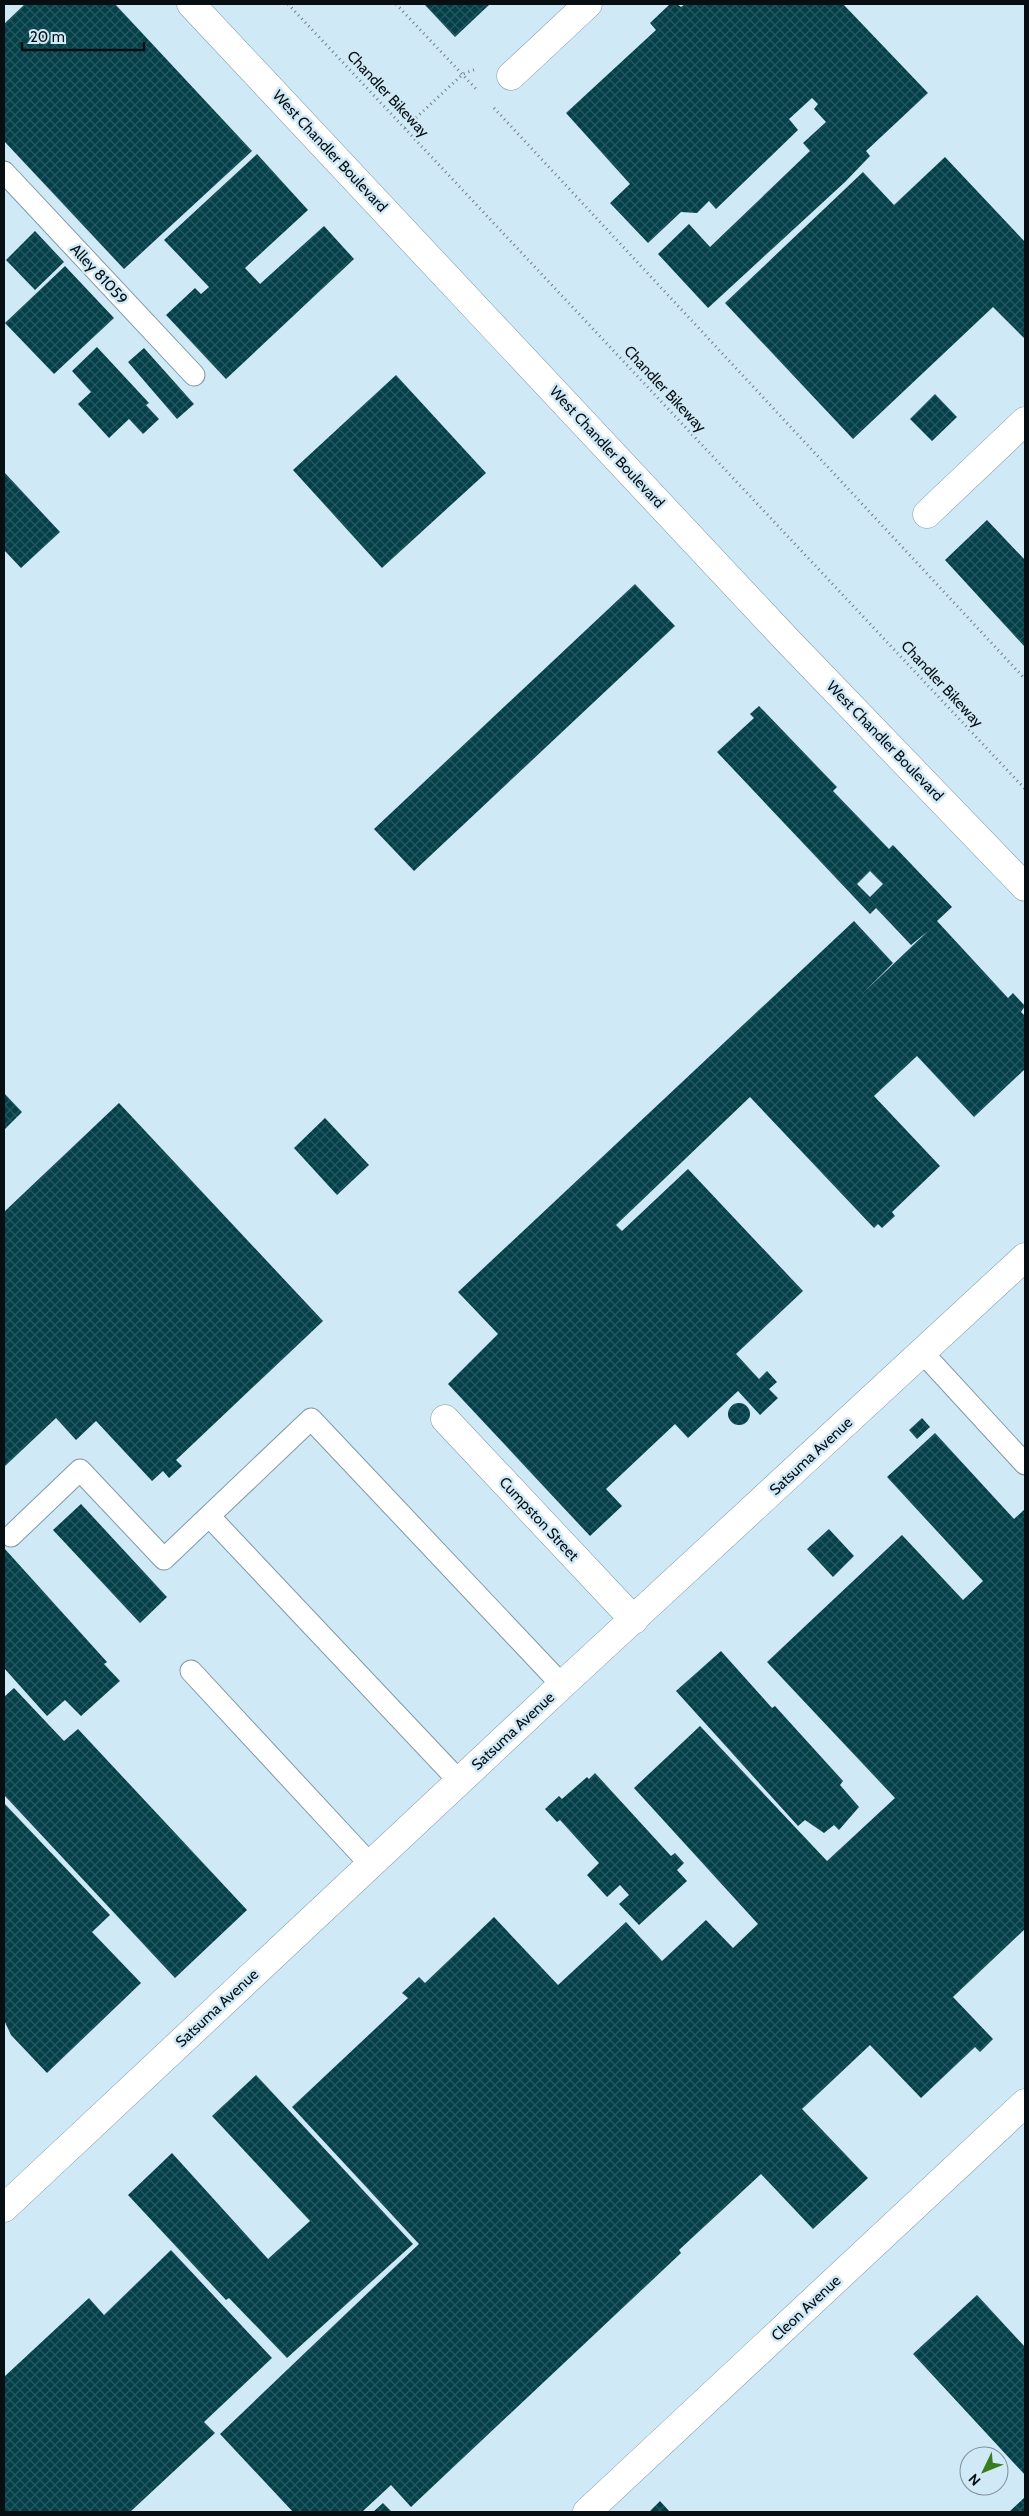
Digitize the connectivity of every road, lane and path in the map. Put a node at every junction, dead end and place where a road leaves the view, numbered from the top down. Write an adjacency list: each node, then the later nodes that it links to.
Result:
1 (191, 4): 16 (street, West Chandler Boulevard)
2 (288, 4): 9 (path, Chandler Bikeway)
3 (396, 4): 5 (path)
4 (588, 4): 6 (street)
5 (463, 74): 6 (path); 7 (path); 9 (path)
6 (511, 76)
7 (483, 96)
8 (490, 104): 14 (path)
9 (405, 128): 15 (path, Chandler Bikeway)
10 (4, 172): 11 (lane, Alley 81059)
11 (194, 375)
12 (1025, 421): 13 (street)
13 (927, 514)
14 (1025, 679)
15 (1025, 789)
16 (1025, 887)
17 (1025, 1257): 18 (street, Satsuma Avenue)
18 (923, 1353): 20 (lane); 23 (street, Satsuma Avenue)
19 (444, 1418): 23 (street, Cumpston Street)
20 (1025, 1464)
21 (209, 1516): 22 (lane); 25 (lane); 26 (lane)
22 (11, 1536)
23 (634, 1620): 25 (street, Satsuma Avenue)
24 (191, 1671): 27 (lane)
25 (562, 1685): 26 (street, Satsuma Avenue)
26 (459, 1781): 27 (street, Satsuma Avenue)
27 (370, 1864): 29 (street, Satsuma Avenue)
28 (1025, 2103): 30 (street, Cleon Avenue)
29 (4, 2208)
30 (587, 2512)

